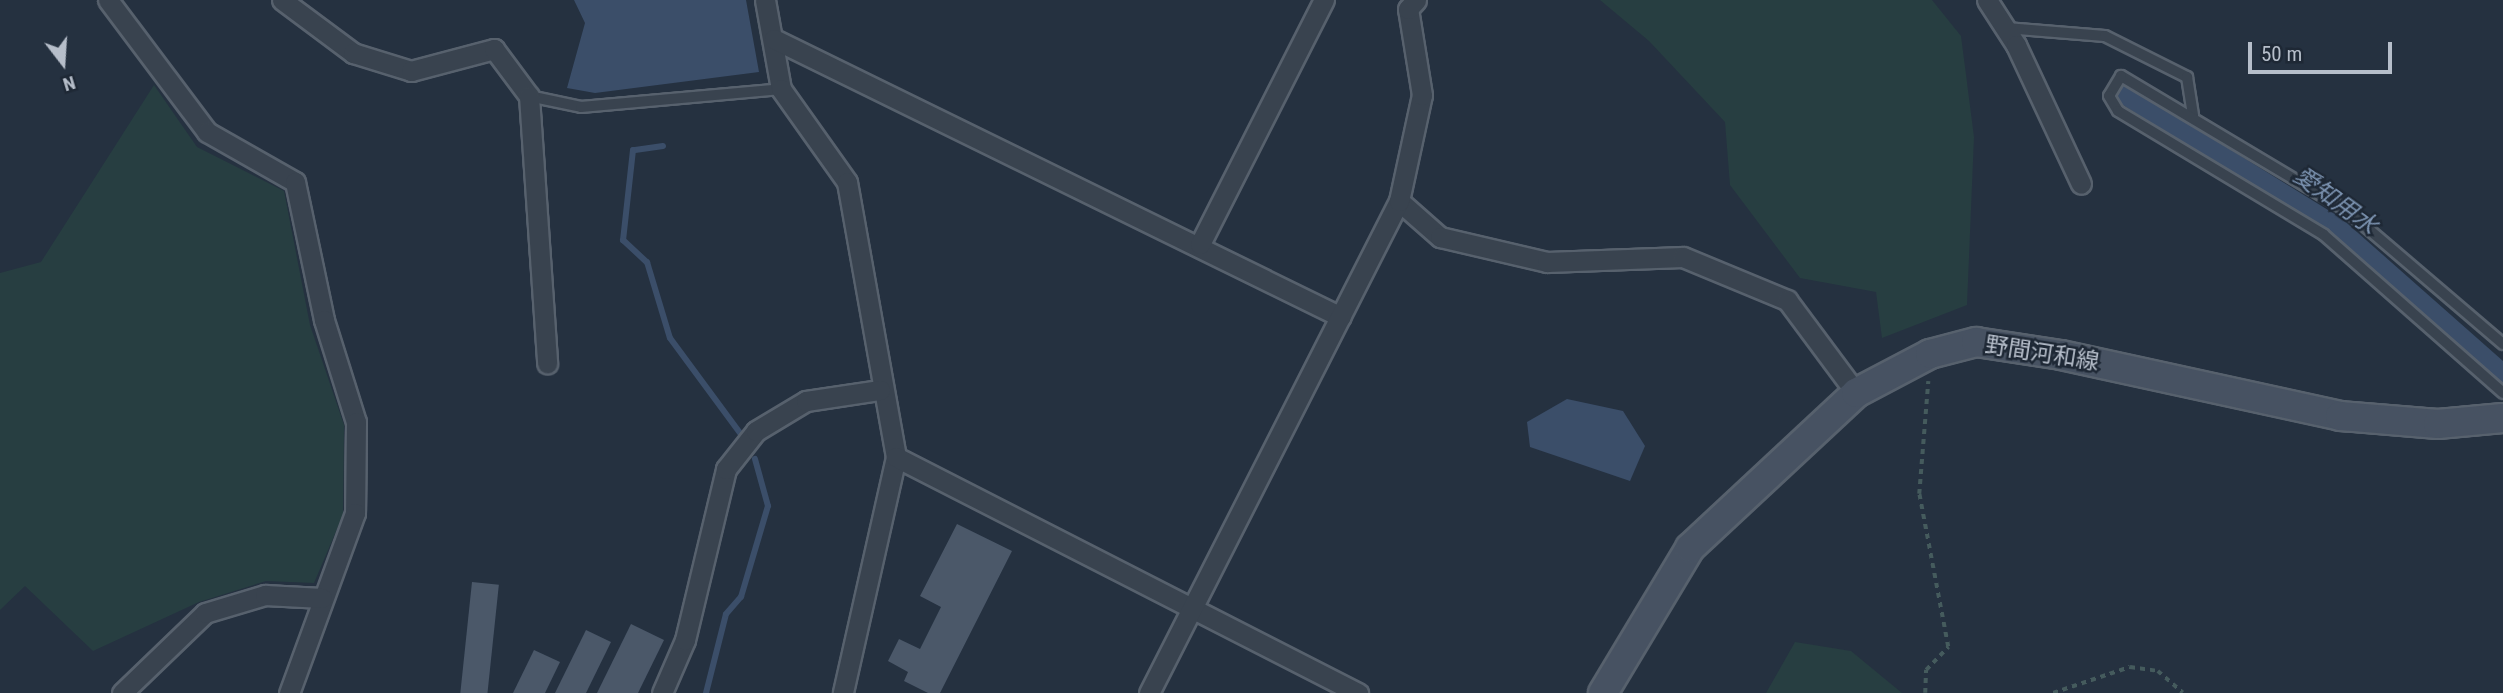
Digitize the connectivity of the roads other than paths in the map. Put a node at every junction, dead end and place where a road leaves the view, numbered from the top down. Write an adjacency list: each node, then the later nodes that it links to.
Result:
1 (108, 0): 23 (street)
2 (282, 0): 10 (street)
3 (765, 0): 8 (street)
4 (1324, 0): 14 (street)
5 (1416, 0): 13 (street)
6 (1986, 0): 7 (street)
7 (2004, 28): 11 (lane); 12 (street)
8 (774, 39): 9 (street); 14 (street)
9 (781, 89): 10 (lane); 18 (street)
10 (529, 96): 17 (street)
11 (2193, 116): 16 (lane); 20 (lane)
12 (2081, 184)
13 (1399, 201): 15 (street); 19 (street)
14 (1200, 244): 15 (street)
15 (1341, 317): 24 (street)
16 (2503, 344)
17 (547, 363)
18 (880, 390): 22 (street); 27 (street)
19 (1856, 393): 21 (main road, 野間河和線); 31 (main road, 野間河和線)
20 (2503, 393)
21 (2503, 418)
22 (896, 457): 24 (street); 28 (street)
23 (322, 598): 25 (street); 26 (street)
24 (1191, 607): 29 (street); 30 (street)
25 (122, 693)
26 (289, 693)
27 (662, 693)
28 (843, 693)
29 (1149, 693)
30 (1358, 693)
31 (1603, 693)

